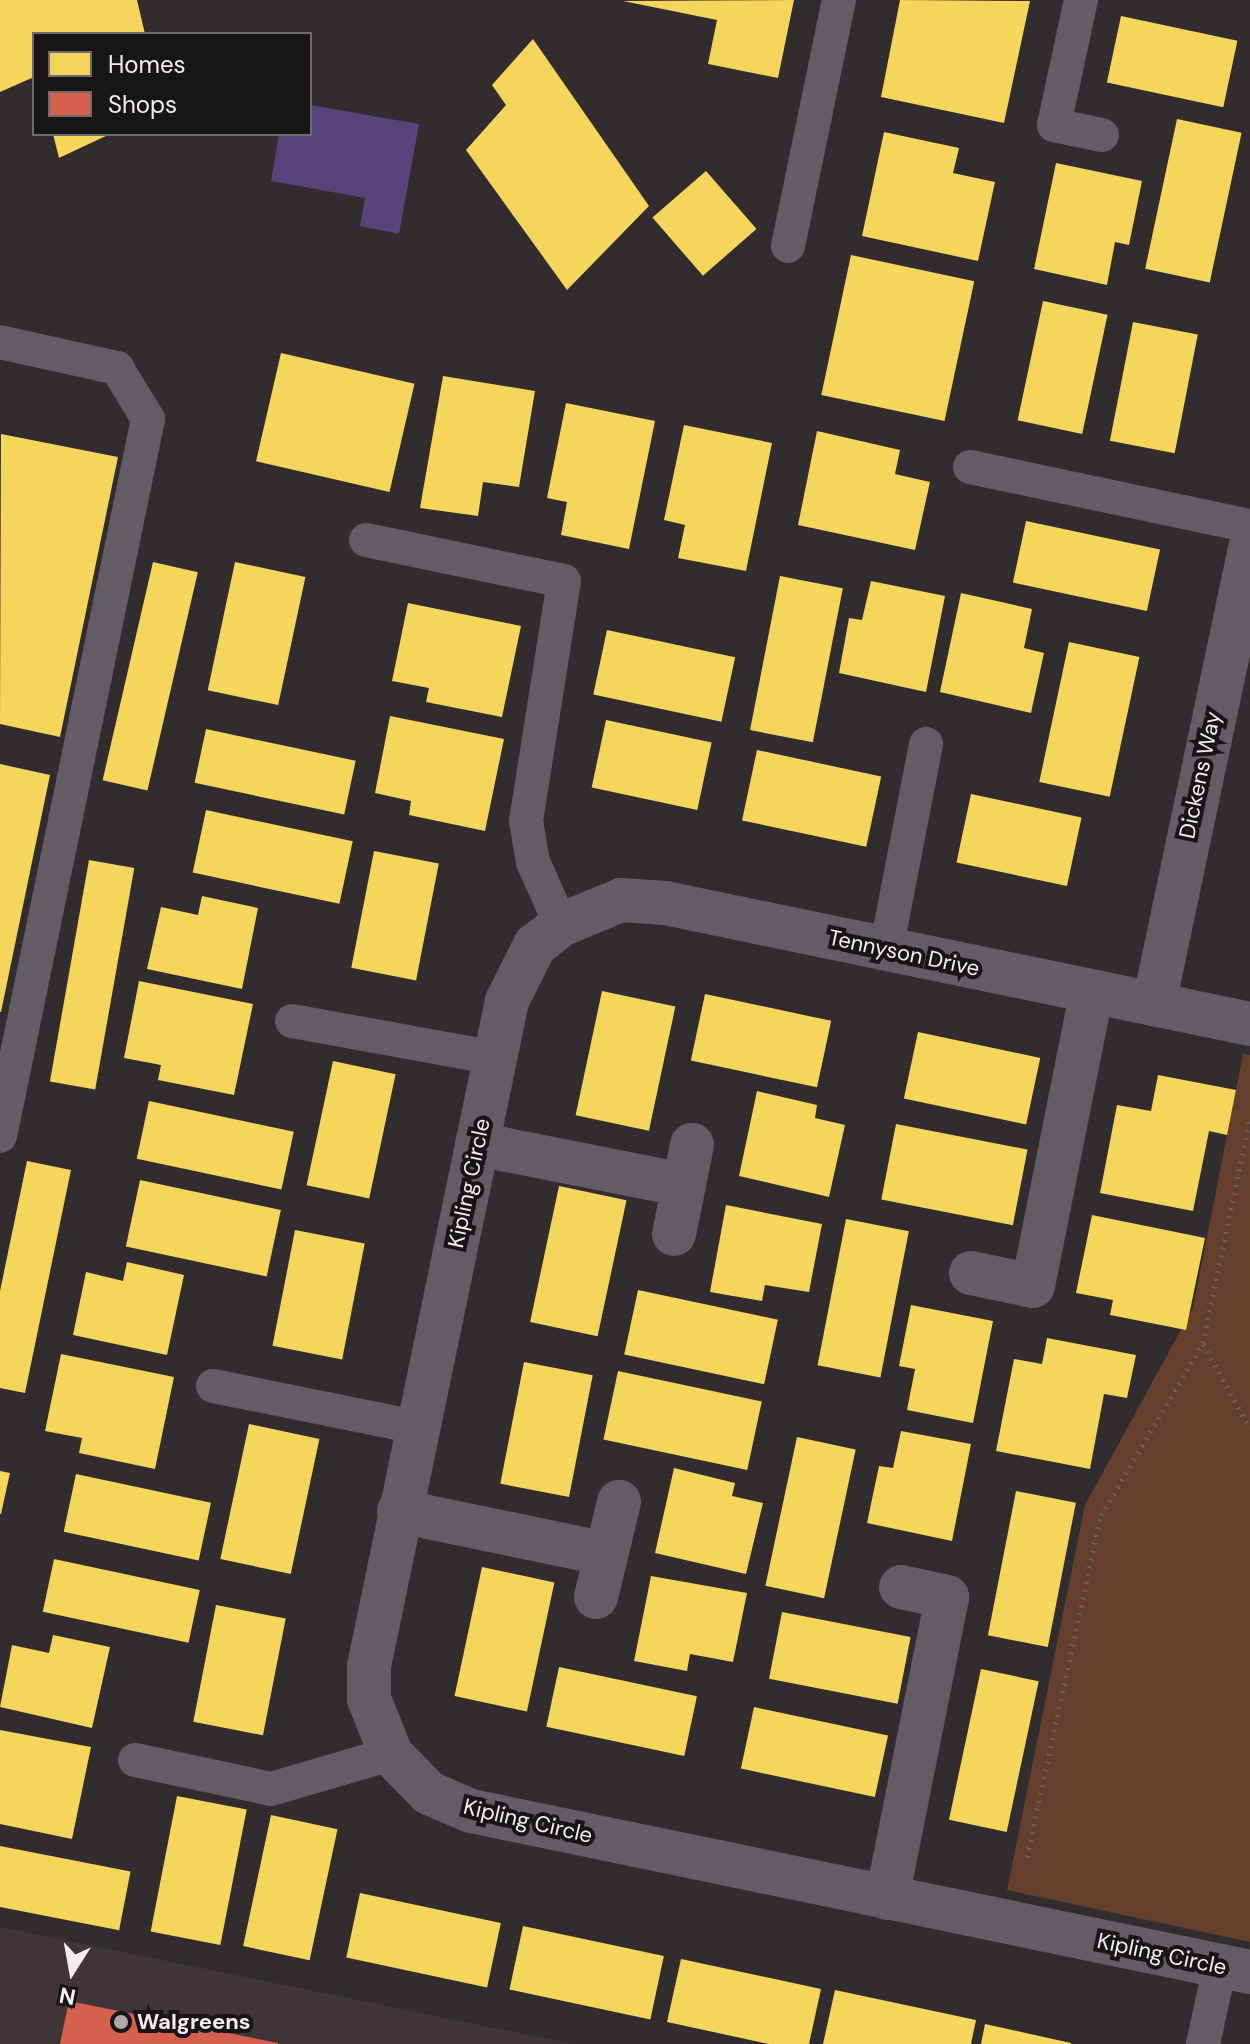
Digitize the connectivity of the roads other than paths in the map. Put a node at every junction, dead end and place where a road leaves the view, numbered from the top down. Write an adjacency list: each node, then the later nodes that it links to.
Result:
1 (839, 0): 4 (lane)
2 (1081, 0): 3 (lane)
3 (1102, 135)
4 (788, 246)
5 (0, 342): 18 (lane)
6 (970, 467): 7 (lane)
7 (1250, 526)
8 (366, 540): 11 (lane)
9 (1250, 548): 14 (street, Dickens Way)
10 (926, 744): 12 (lane)
11 (561, 925): 12 (street, Tennyson Drive); 17 (street, Kipling Circle)
12 (886, 950): 13 (street, Tennyson Drive)
13 (1092, 992): 14 (street, Tennyson Drive); 21 (street)
14 (1154, 1004): 16 (street, Tennyson Drive)
15 (292, 1021): 17 (lane)
16 (1250, 1024)
17 (495, 1058): 19 (street, Kipling Circle)
18 (0, 1136)
19 (477, 1144): 20 (street); 23 (street, Kipling Circle)
20 (674, 1234)
21 (971, 1273)
22 (213, 1386): 23 (lane)
23 (417, 1427): 25 (street, Kipling Circle)
24 (619, 1502): 26 (street)
25 (399, 1511): 26 (street); 29 (street, Kipling Circle)
26 (606, 1554): 28 (street)
27 (901, 1587): 31 (street)
28 (596, 1597)
29 (391, 1754): 30 (lane); 31 (street, Kipling Circle)
30 (135, 1760)
31 (887, 1898): 32 (street, Kipling Circle)
32 (1235, 1969): 33 (lane)
33 (1203, 2044)

